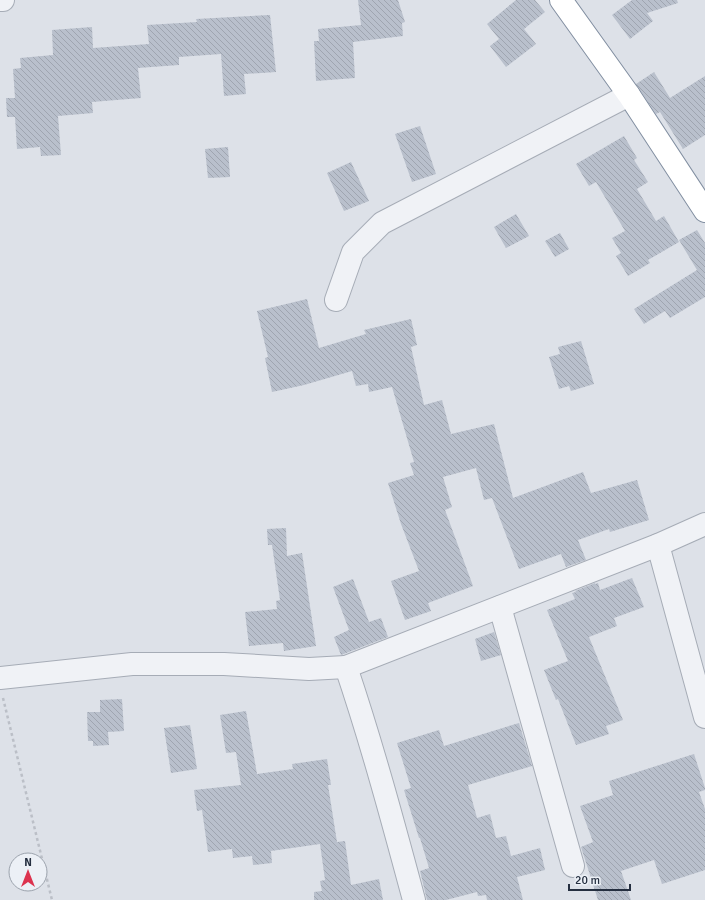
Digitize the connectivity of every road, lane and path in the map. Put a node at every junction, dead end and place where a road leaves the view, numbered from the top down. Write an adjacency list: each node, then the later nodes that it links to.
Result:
1 (0, 0): 2 (street)
2 (3, 0)
3 (561, 0): 4 (highway)
4 (629, 95): 5 (highway); 6 (street)
5 (705, 211)
6 (336, 300)
7 (705, 524): 8 (street)
8 (658, 545): 9 (street); 12 (street)
9 (500, 607): 10 (street); 13 (street)
10 (346, 668): 11 (street); 15 (street)
11 (1, 686): 14 (path)
12 (705, 717)
13 (574, 866)
14 (52, 900)
15 (414, 900)

